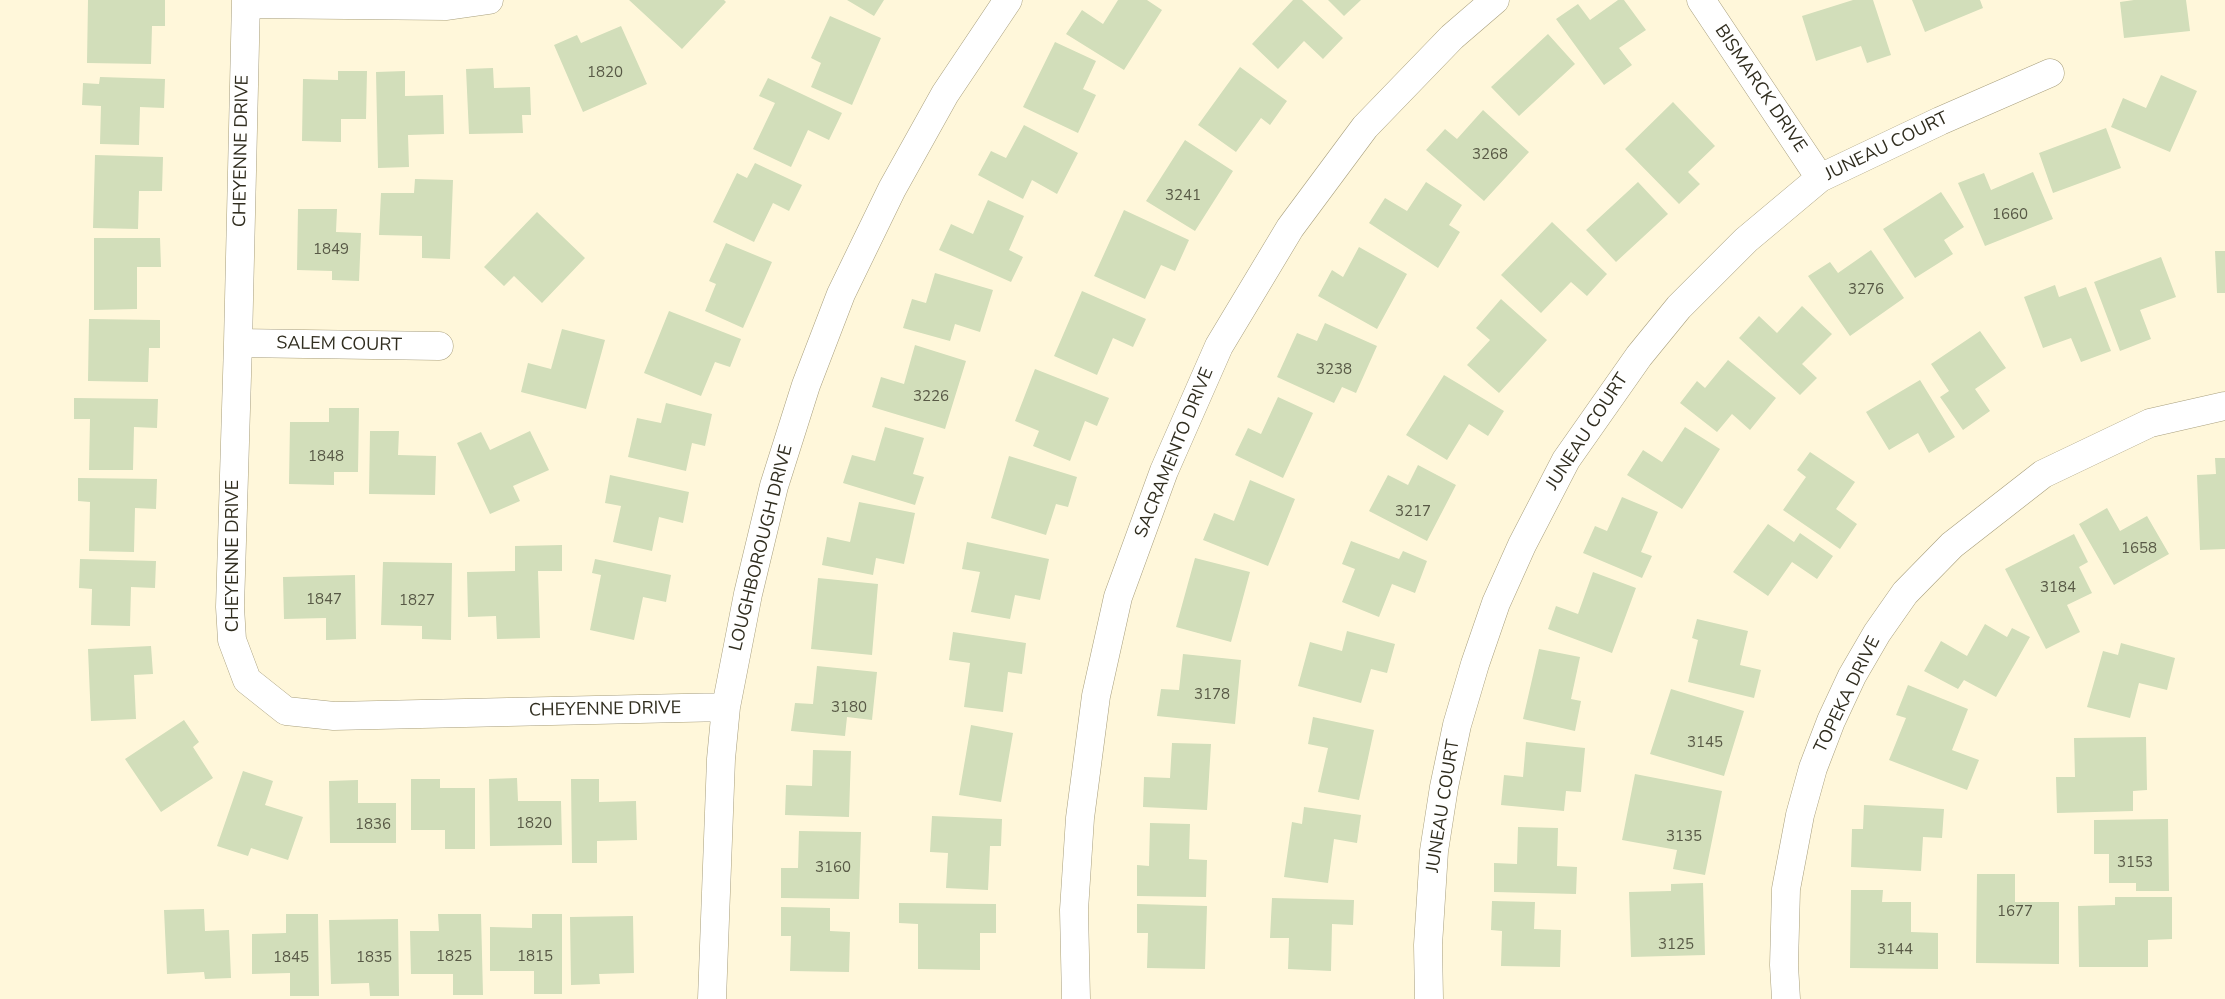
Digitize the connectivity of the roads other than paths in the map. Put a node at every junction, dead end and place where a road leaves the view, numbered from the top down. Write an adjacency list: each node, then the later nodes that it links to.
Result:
1 (489, 0): 5 (street)
2 (1008, 0): 11 (street, LOUGHBOROUGH DRIVE)
3 (1494, 0): 13 (street, SACRAMENTO DRIVE)
4 (1701, 0): 7 (street, BISMARCK DRIVE)
5 (246, 2): 8 (street, CHEYENNE DRIVE)
6 (2050, 73): 7 (street, JUNEAU COURT)
7 (1820, 178): 14 (street, JUNEAU COURT)
8 (238, 343): 9 (street, SALEM COURT); 11 (street, CHEYENNE DRIVE)
9 (439, 346)
10 (2225, 406): 15 (street, TOPEKA DRIVE)
11 (726, 707): 12 (street, LOUGHBOROUGH DRIVE)
12 (712, 999)
13 (1076, 999)
14 (1429, 999)
15 (1786, 999)

